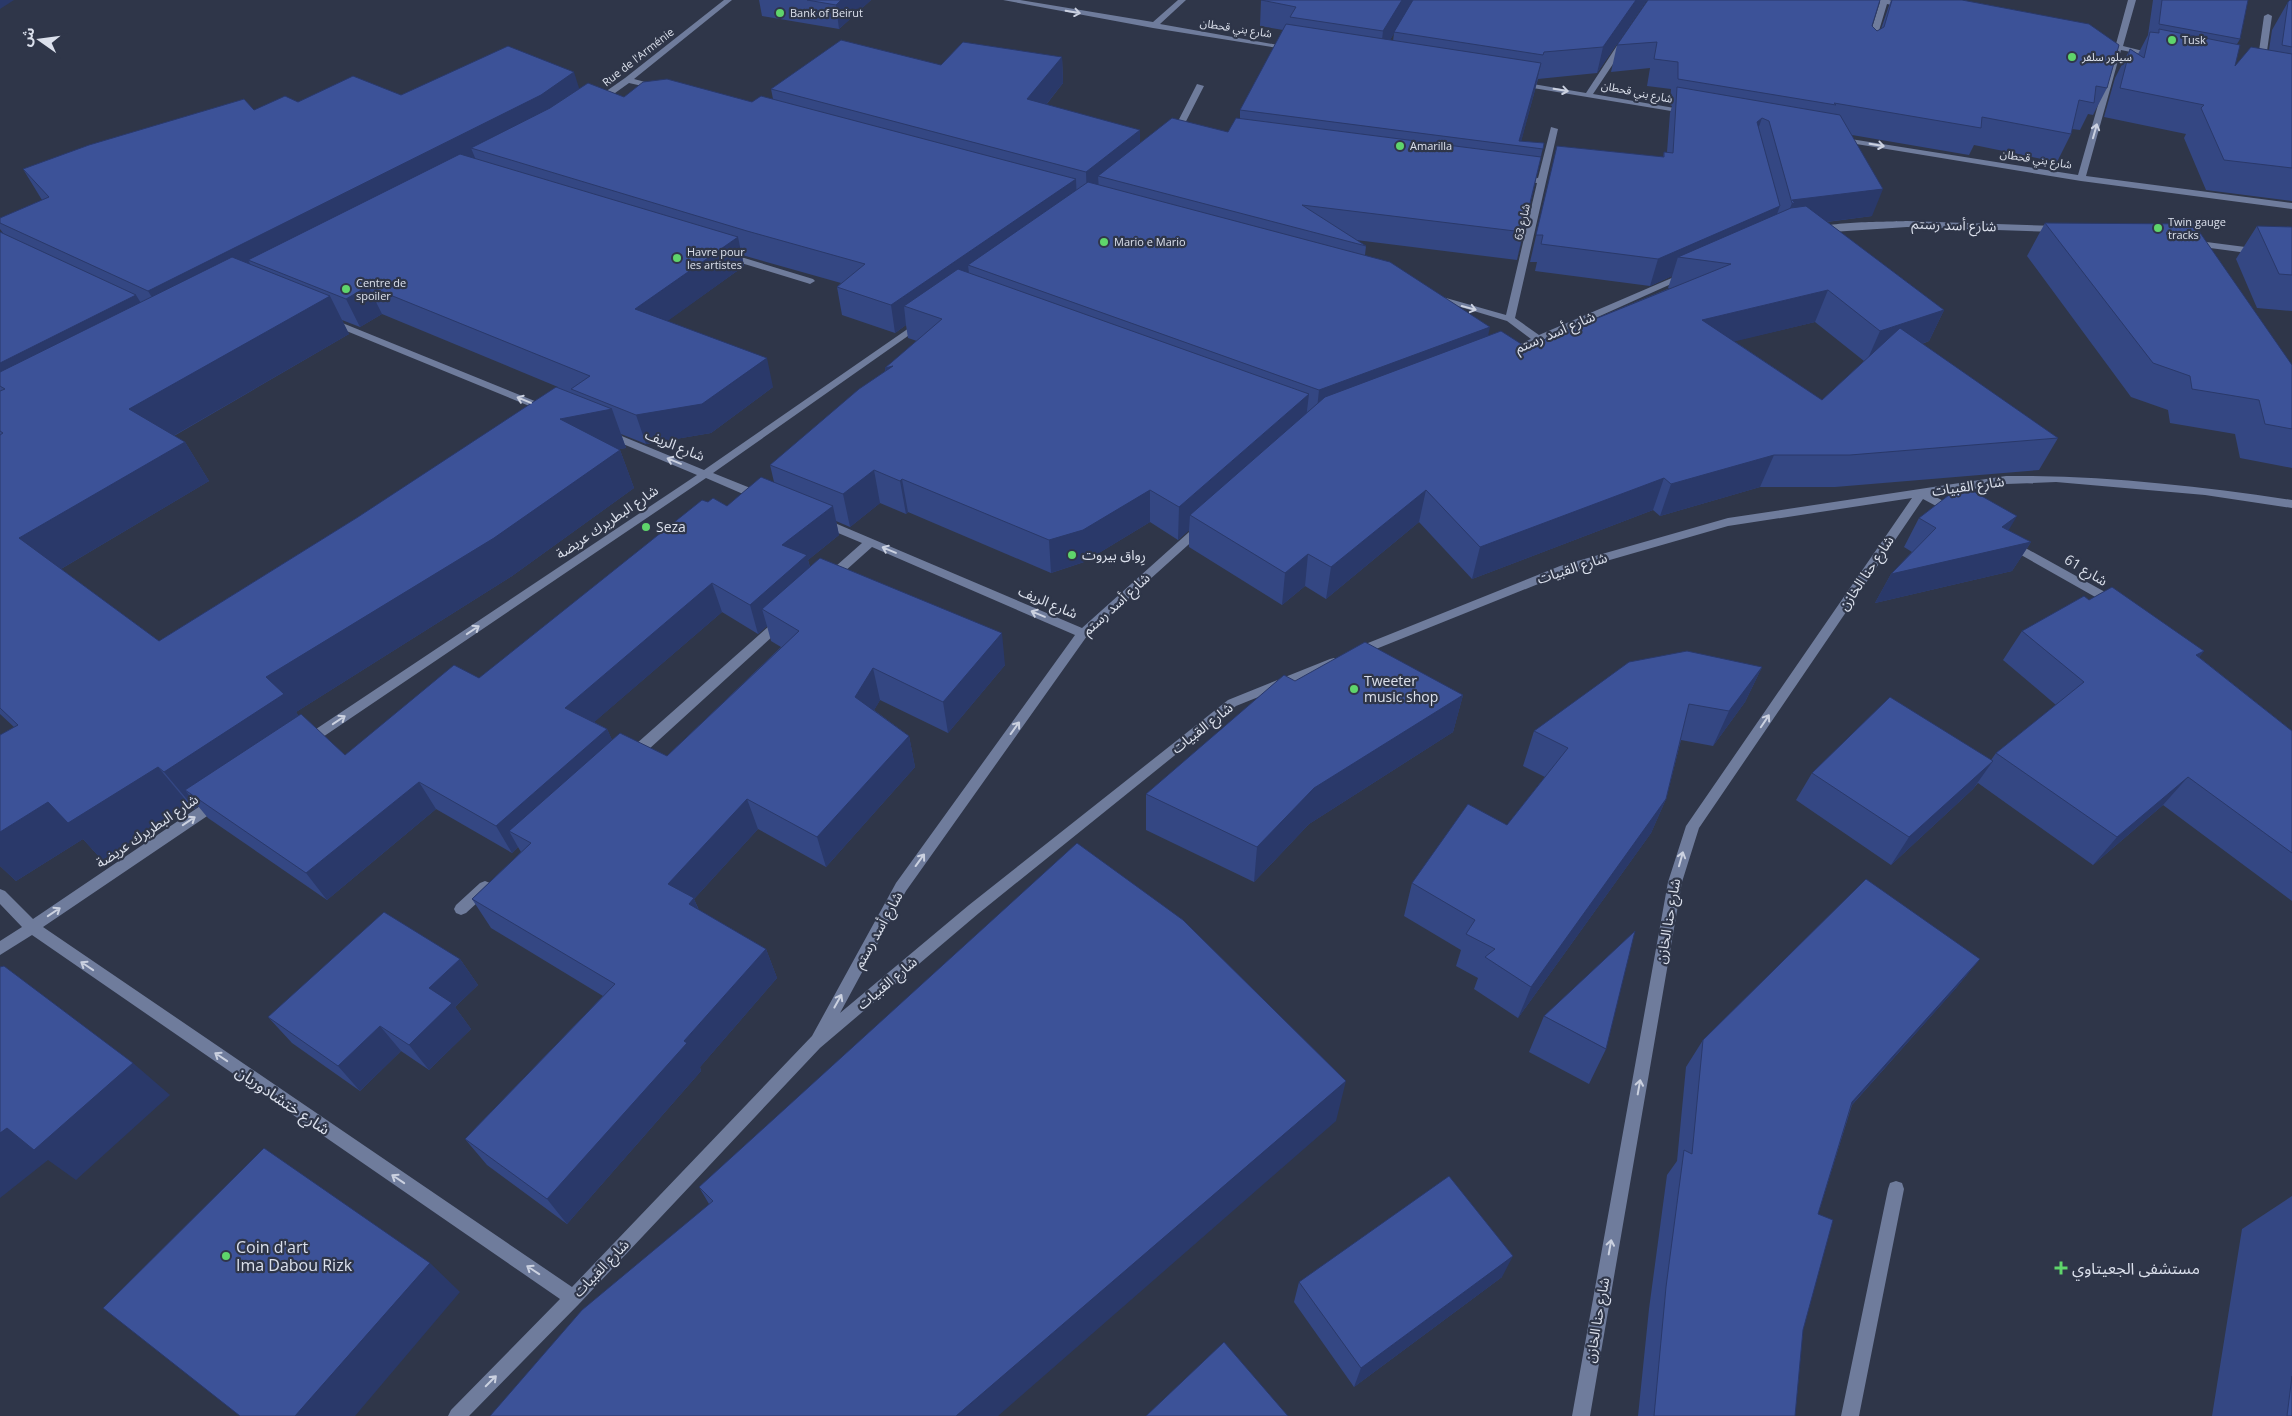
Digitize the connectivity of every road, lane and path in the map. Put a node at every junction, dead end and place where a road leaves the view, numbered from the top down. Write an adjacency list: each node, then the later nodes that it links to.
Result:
1 (728, 0): 16 (street, Rue de l'Arménie)
2 (1008, 0): 8 (street, شارع بني قحطان, one-way to 8)
3 (1182, 0): 8 (street)
4 (1882, 0): 6 (street); 13 (street)
5 (2132, 0): 11 (street)
6 (1913, 7)
7 (2268, 16): 15 (street)
8 (1153, 26): 12 (street, شارع بني قحطان)
9 (1626, 39): 20 (street)
10 (2089, 42): 11 (street)
11 (2119, 47): 14 (street); 29 (street, one-way to 11)
12 (1297, 49)
13 (1868, 53)
14 (2166, 57)
15 (2259, 77)
16 (628, 80): 19 (street); 21 (street, Rue de l'Arménie)
17 (1511, 82): 20 (street, شارع بني قحطان, one-way to 20)
18 (1200, 86): 24 (street)
19 (666, 90)
20 (1589, 94): 22 (street, شارع بني قحطان)
21 (587, 108)
22 (1695, 114)
23 (1554, 129): 30 (street, شارع 63)
24 (1178, 133): 25 (street); 27 (street)
25 (1188, 134)
26 (1830, 137): 29 (street, شارع بني قحطان, one-way to 29)
27 (1171, 139)
28 (1504, 176): 30 (street)
29 (2081, 178): 31 (street, شارع بني قحطان)
30 (1543, 182): 42 (street, شارع 63)
31 (2292, 206)
32 (2068, 230): 33 (street, شارع أسد رستم)
33 (1805, 231)
34 (2176, 241): 36 (street)
35 (716, 252): 38 (street)
36 (2292, 256)
37 (1698, 270): 43 (street, شارع أسد رستم)
38 (810, 281)
39 (1434, 298): 42 (street, one-way to 42)
40 (318, 316): 45 (street, one-way to 40)
41 (928, 317): 47 (street, شارع البطريرك عريضة)
42 (1510, 319): 43 (street)
43 (1539, 340): 44 (street, شارع أسد رستم)
44 (1502, 355)
45 (558, 414)
46 (594, 429): 47 (street, شارع الريف, one-way to 46)
47 (705, 474): 49 (street, شارع الريف); 60 (street, شارع البطريرك عريضة, one-way to 47)
48 (1921, 493): 50 (street, شارع القبيات); 51 (street); 68 (street, شارع القبيات); 72 (street, شارع حنا الخازن, one-way to 48)
49 (770, 500)
50 (2292, 504)
51 (1964, 517)
52 (816, 519): 55 (street, شارع الريف)
53 (1207, 523): 59 (street, شارع أسد رستم)
54 (1998, 537): 58 (street, شارع 61)
55 (871, 542): 56 (street); 59 (street, شارع الريف, one-way to 55)
56 (820, 588)
57 (790, 614): 61 (street)
58 (2124, 614)
59 (1083, 634): 68 (street, شارع أسد رستم, one-way to 59)
60 (294, 750)
61 (622, 765)
62 (228, 795): 66 (street, شارع البطريرك عريضة, one-way to 62)
63 (497, 876): 65 (street)
64 (0, 895): 66 (street, شارع ختشادوريان)
65 (461, 909)
66 (31, 927): 67 (street, شارع البطريرك عريضة); 70 (street, شارع ختشادوريان, one-way to 66)
67 (0, 949)
68 (815, 1043): 70 (street, شارع القبيات)
69 (1896, 1189): 73 (street)
70 (573, 1298): 71 (street, شارع القبيات, one-way to 70)
71 (457, 1416)
72 (1580, 1416)
73 (1850, 1416)

